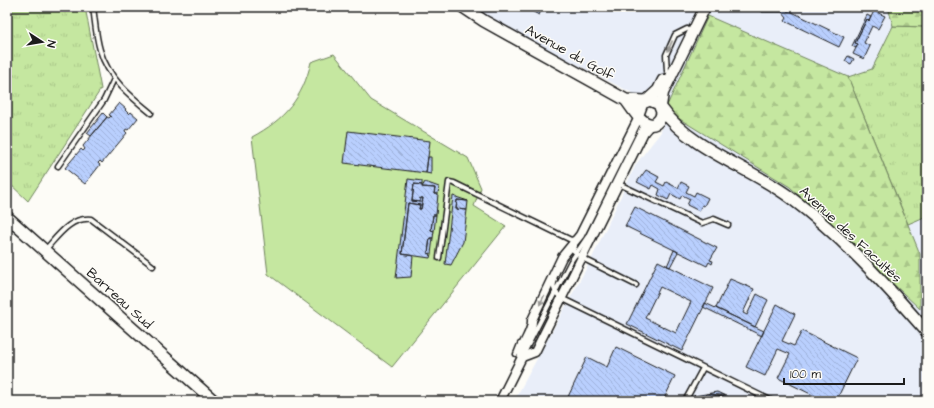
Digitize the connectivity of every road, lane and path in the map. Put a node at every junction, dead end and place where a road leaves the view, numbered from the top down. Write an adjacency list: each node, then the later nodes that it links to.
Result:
1 (93, 7): 5 (lane)
2 (463, 7): 6 (main road, Avenue du Golf)
3 (697, 7): 4 (street); 7 (street, one-way to 7)
4 (704, 7): 8 (street)
5 (114, 78): 9 (lane); 12 (lane)
6 (626, 100): 7 (main road, Avenue du Golf); 10 (main road)
7 (646, 100): 8 (main road); 10 (main road)
8 (661, 108): 10 (main road); 11 (main road, Avenue des Facultés)
9 (151, 113)
10 (645, 120): 11 (main road, Avenue des Facultés); 13 (street); 17 (street); 19 (lane)
11 (684, 132): 26 (main road, Avenue des Facultés)
12 (58, 166)
13 (619, 184): 16 (lane); 19 (street)
14 (7, 217): 18 (main road, Barreau Sud)
15 (7, 225): 29 (main road, Barreau Sud)
16 (728, 226)
17 (580, 236): 19 (lane); 20 (lane); 21 (street)
18 (45, 250): 22 (lane); 30 (main road, Barreau Sud)
19 (579, 256): 23 (lane); 24 (lane); 25 (street)
20 (439, 258)
21 (560, 262): 24 (lane); 27 (street, one-way to 27)
22 (153, 266)
23 (636, 285)
24 (555, 292): 25 (lane); 27 (lane)
25 (562, 298): 27 (street); 28 (lane)
26 (927, 332)
27 (519, 355): 31 (street)
28 (703, 368): 32 (lane); 33 (lane)
29 (203, 401)
30 (214, 401)
31 (500, 401)
32 (685, 401)
33 (772, 401)

